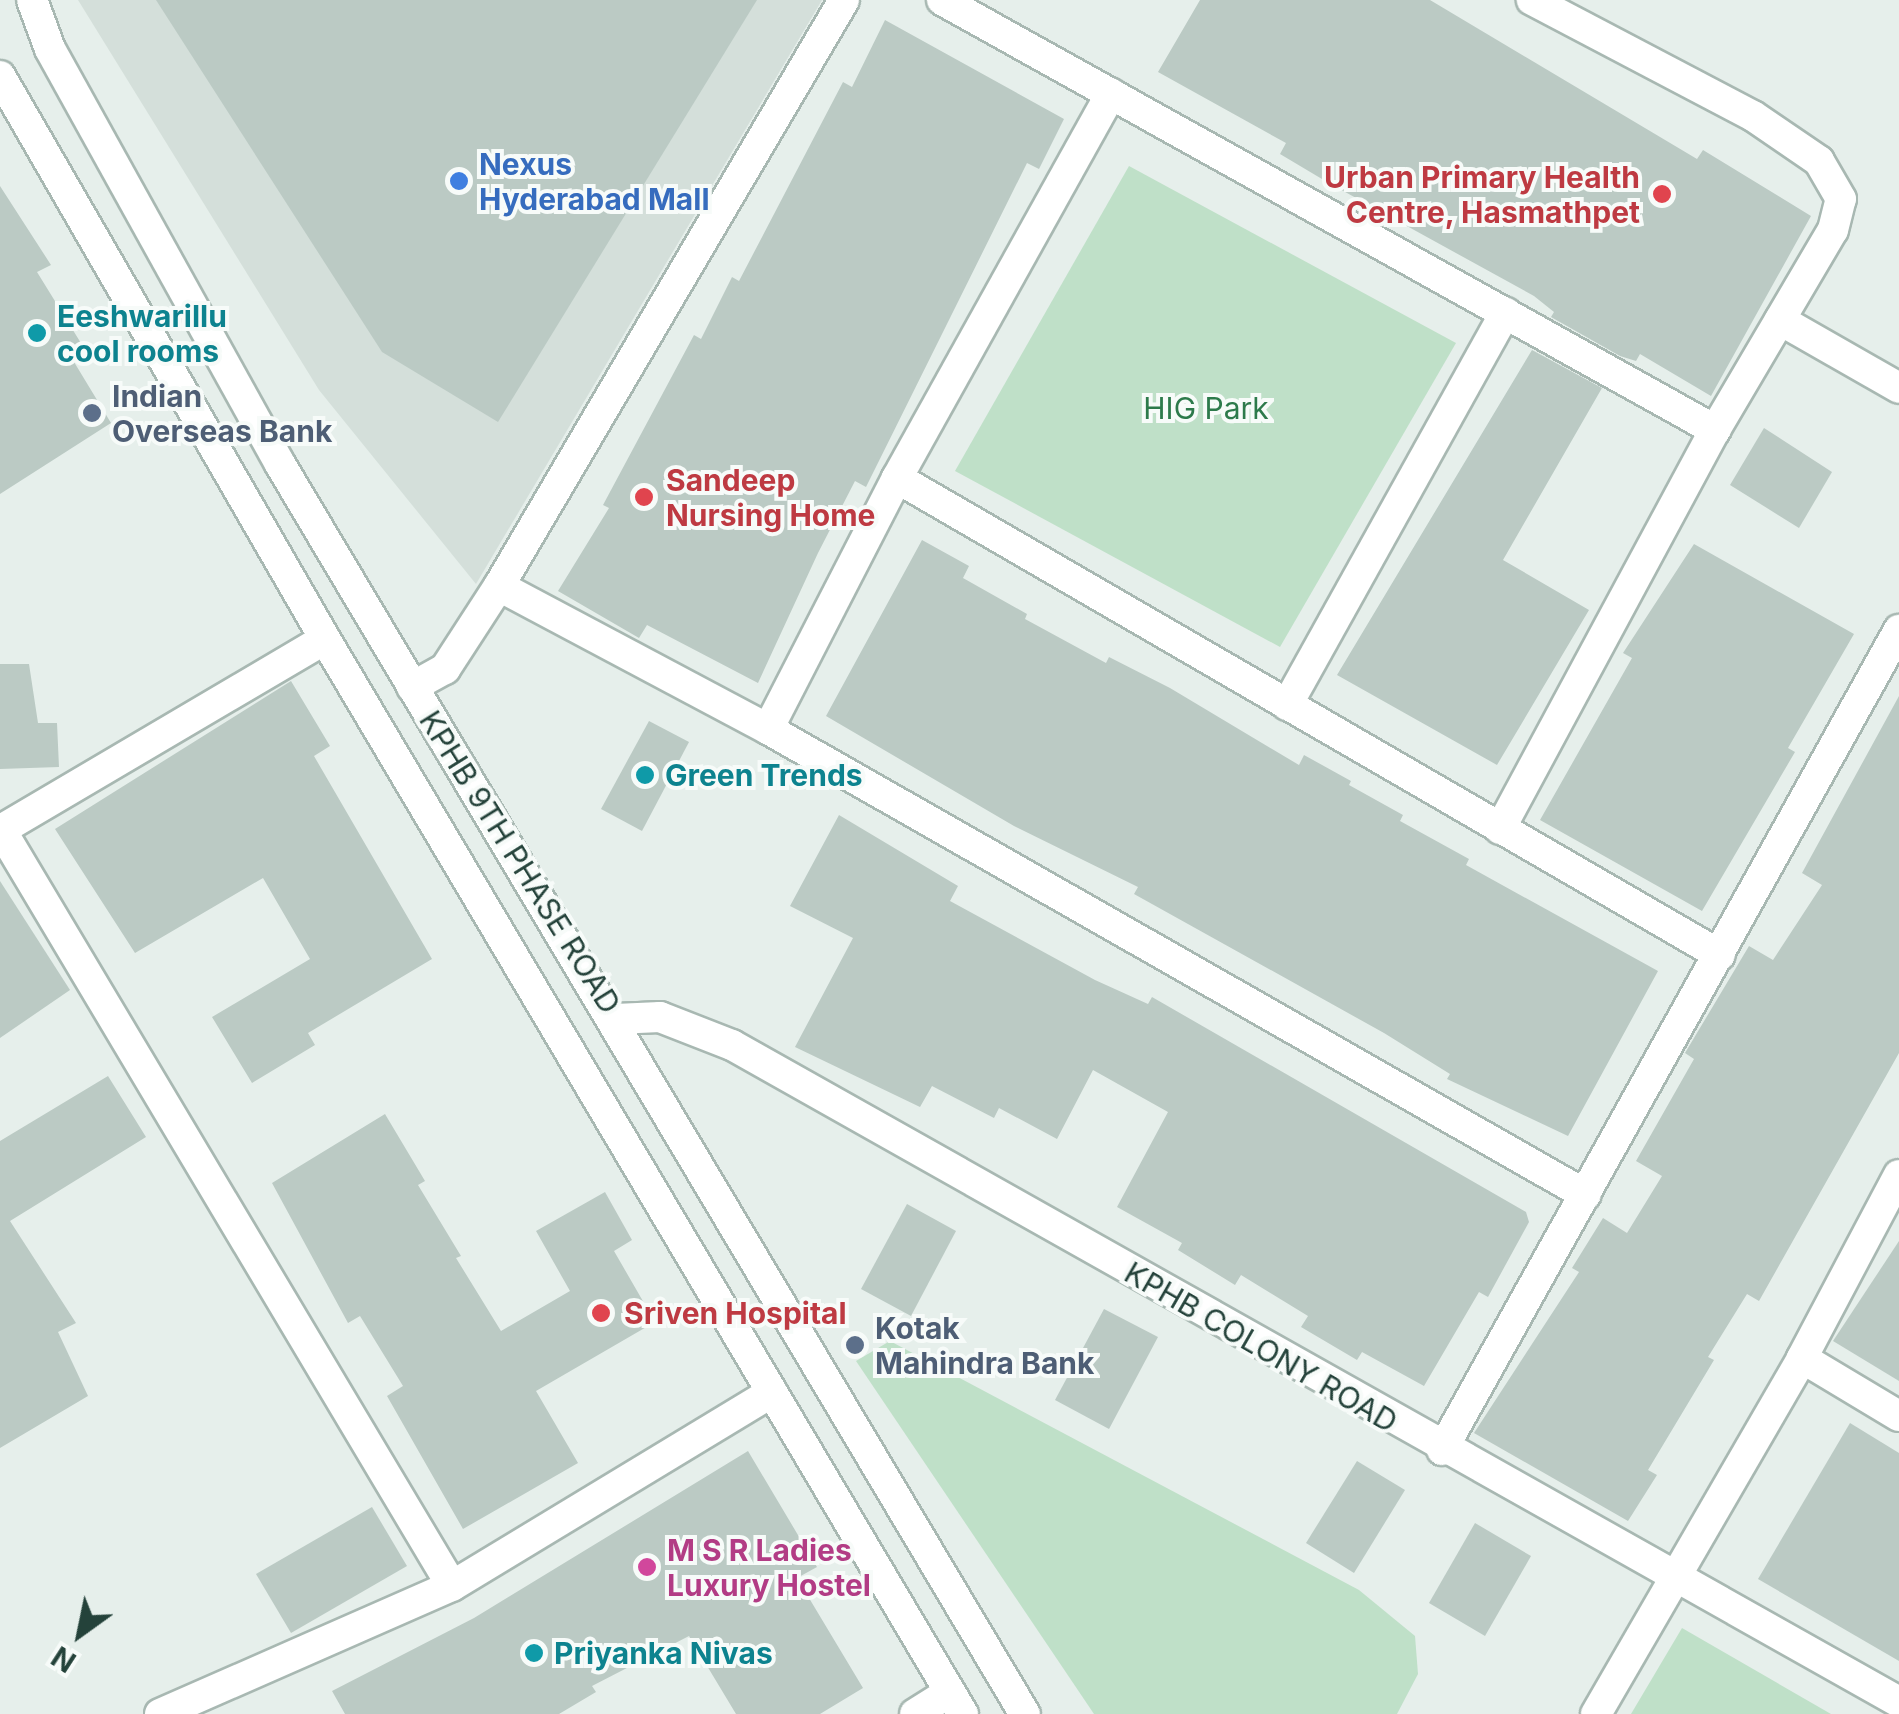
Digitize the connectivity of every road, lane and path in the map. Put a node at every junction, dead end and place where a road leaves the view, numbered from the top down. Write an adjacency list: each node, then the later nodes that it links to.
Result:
1 (32, 0): 15 (street, KPHB 9TH PHASE ROAD)
2 (844, 0): 12 (street)
3 (942, 0): 6 (street)
4 (1532, 0): 8 (street)
5 (0, 76): 14 (street, KPHB 9TH PHASE ROAD)
6 (1111, 94): 7 (street); 11 (street)
7 (1505, 313): 10 (street); 16 (street)
8 (1780, 320): 9 (street); 10 (street)
9 (1899, 388)
10 (1714, 430): 18 (street)
11 (897, 478): 16 (street); 17 (street)
12 (499, 586): 15 (street); 17 (street)
13 (1899, 630): 20 (street)
14 (325, 639): 19 (street); 25 (street, KPHB 9TH PHASE ROAD)
15 (412, 687): 21 (street, KPHB 9TH PHASE ROAD)
16 (1287, 704): 18 (street)
17 (768, 729): 23 (street)
18 (1500, 829): 20 (street)
19 (0, 830): 29 (street)
20 (1720, 955): 23 (street)
21 (616, 1019): 27 (street, KPHB COLONY ROAD); 34 (street, KPHB 9TH PHASE ROAD)
22 (1899, 1175): 24 (street)
23 (1586, 1195): 27 (street)
24 (1802, 1358): 26 (street); 28 (street)
25 (772, 1392): 29 (street); 31 (street, KPHB 9TH PHASE ROAD)
26 (1899, 1416)
27 (1442, 1450): 28 (street, KPHB COLONY ROAD)
28 (1675, 1576): 30 (street, KPHB COLONY ROAD); 35 (street)
29 (452, 1586): 32 (street)
30 (1899, 1702)
31 (956, 1703): 33 (street)
32 (160, 1714)
33 (915, 1714)
34 (1024, 1714)
35 (1596, 1714)

